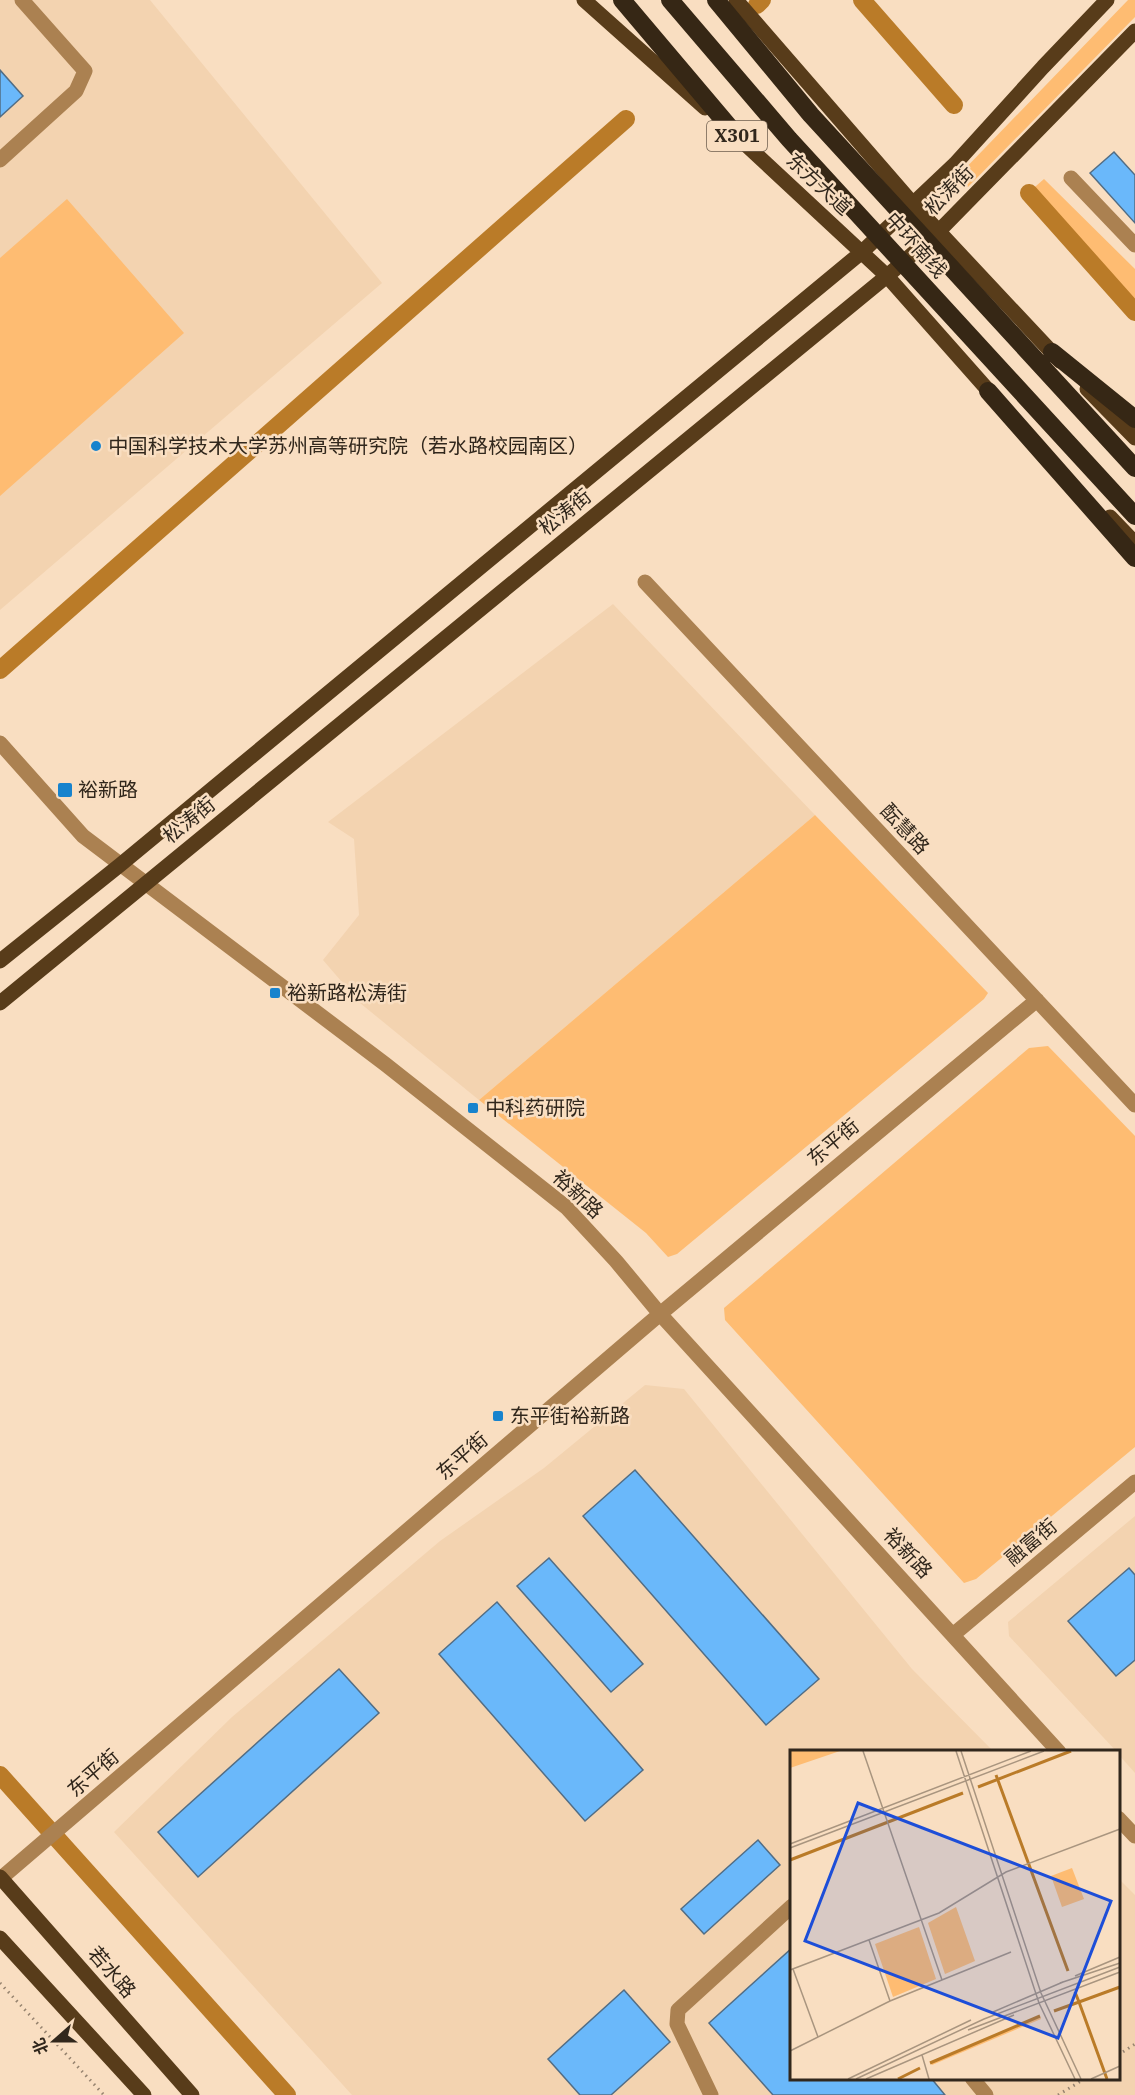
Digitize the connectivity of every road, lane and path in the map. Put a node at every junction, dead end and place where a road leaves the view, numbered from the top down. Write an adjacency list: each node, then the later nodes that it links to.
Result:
1 (22, 0): 10 (street)
2 (584, 0): 9 (main road, 东方大道 / X301)
3 (622, 0): 9 (highway)
4 (670, 0): 22 (highway, 中环南线)
5 (716, 0): 21 (highway, 中环南线)
6 (736, 0): 12 (main road)
7 (1107, 0): 12 (main road, 松涛街)
8 (1135, 31): 13 (main road, 松涛街)
9 (737, 136): 15 (main road, 东方大道 / X301)
10 (0, 160)
11 (1071, 178): 14 (street)
12 (913, 204): 13 (main road); 15 (main road, 松涛街)
13 (938, 232): 16 (main road, 松涛街); 17 (main road)
14 (1135, 245)
15 (862, 252): 16 (main road, 东方大道 / X301); 27 (main road, 松涛街)
16 (887, 276): 18 (main road, 东方大道 / X301); 28 (main road, 松涛街)
17 (1052, 352): 19 (highway); 20 (main road)
18 (988, 391): 23 (main road, 东方大道 / X301); 24 (highway)
19 (1135, 419)
20 (1135, 438)
21 (1135, 468)
22 (1135, 516)
23 (1135, 543)
24 (1135, 558)
25 (645, 582): 30 (street, 酝慧路)
26 (0, 743): 27 (street, 裕新路)
27 (120, 865): 28 (street, 裕新路); 29 (main road, 松涛街)
28 (145, 883): 31 (main road, 松涛街); 33 (street, 裕新路)
29 (0, 961)
30 (1037, 1000): 32 (street, 酝慧路); 33 (street, 东平街)
31 (0, 1003)
32 (1135, 1105)
33 (660, 1314): 35 (street, 裕新路); 39 (street, 东平街)
34 (1135, 1482): 35 (street, 融富街)
35 (954, 1634): 36 (street, 裕新路)
36 (1057, 1750)
37 (1120, 1819): 38 (street)
38 (1135, 1836)
39 (0, 1878): 49 (main road, 若水路)
40 (790, 1908): 50 (street)
41 (0, 1938): 48 (main road)
42 (0, 1983): 47 (path)
43 (1135, 2044): 44 (path)
44 (1120, 2054)
45 (973, 2080): 51 (street)
46 (1084, 2080): 52 (path)
47 (104, 2095)
48 (144, 2095)
49 (192, 2095)
50 (711, 2095)
51 (986, 2095)
52 (1058, 2095)

